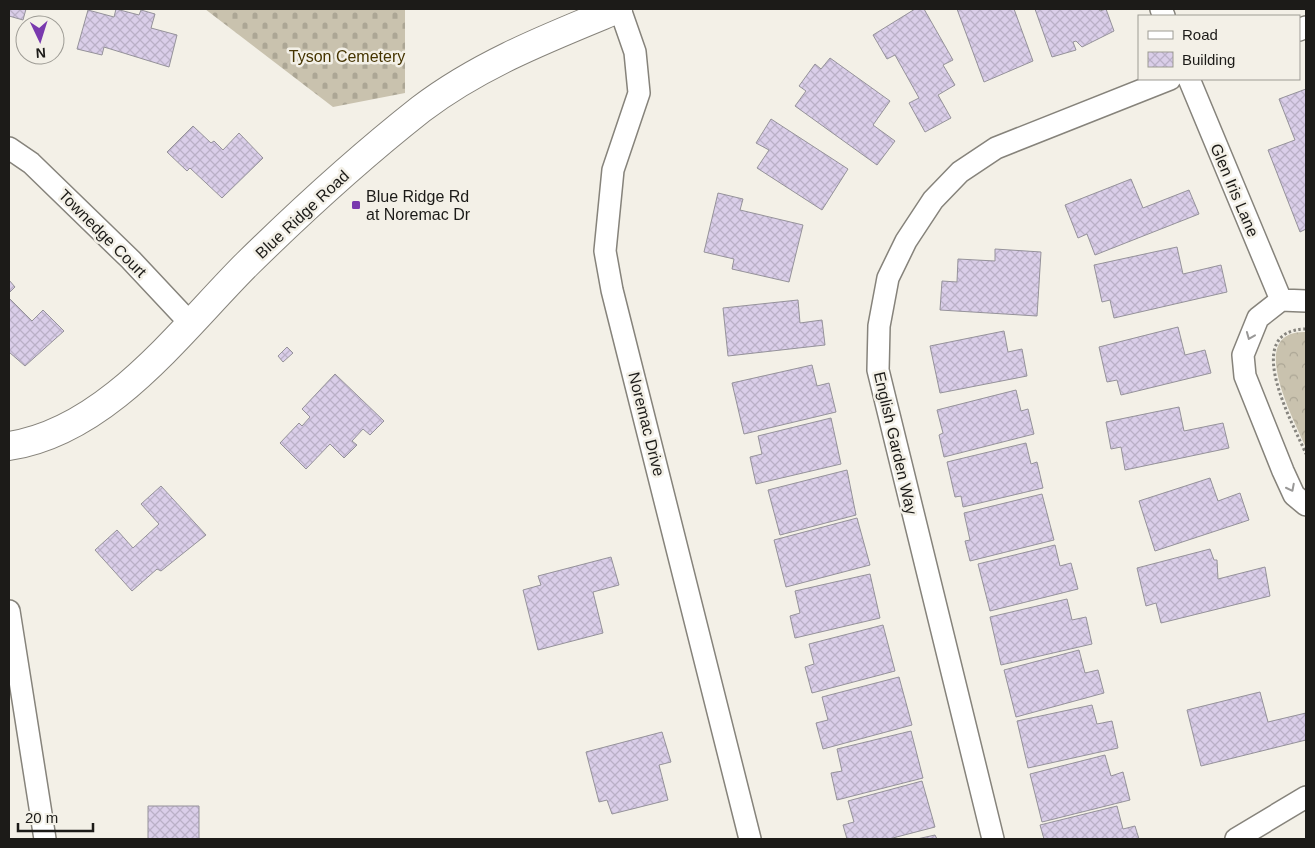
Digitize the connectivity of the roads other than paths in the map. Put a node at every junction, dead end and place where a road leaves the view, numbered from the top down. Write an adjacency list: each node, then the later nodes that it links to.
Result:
1 (619, 9): 7 (main road, Blue Ridge Road); 13 (street, Noremac Drive)
2 (1167, 80): 14 (street, English Garden Way)
3 (1189, 80): 5 (street, Glen Iris Lane)
4 (9, 148): 7 (street, Townedge Court)
5 (1281, 300): 6 (street); 9 (street, one-way to 9)
6 (1306, 301)
7 (191, 324): 8 (main road, Blue Ridge Road)
8 (9, 446)
9 (1306, 505)
10 (9, 611): 12 (street)
11 (1306, 797): 15 (street)
12 (45, 839)
13 (750, 839)
14 (993, 839)
15 (1236, 839)

